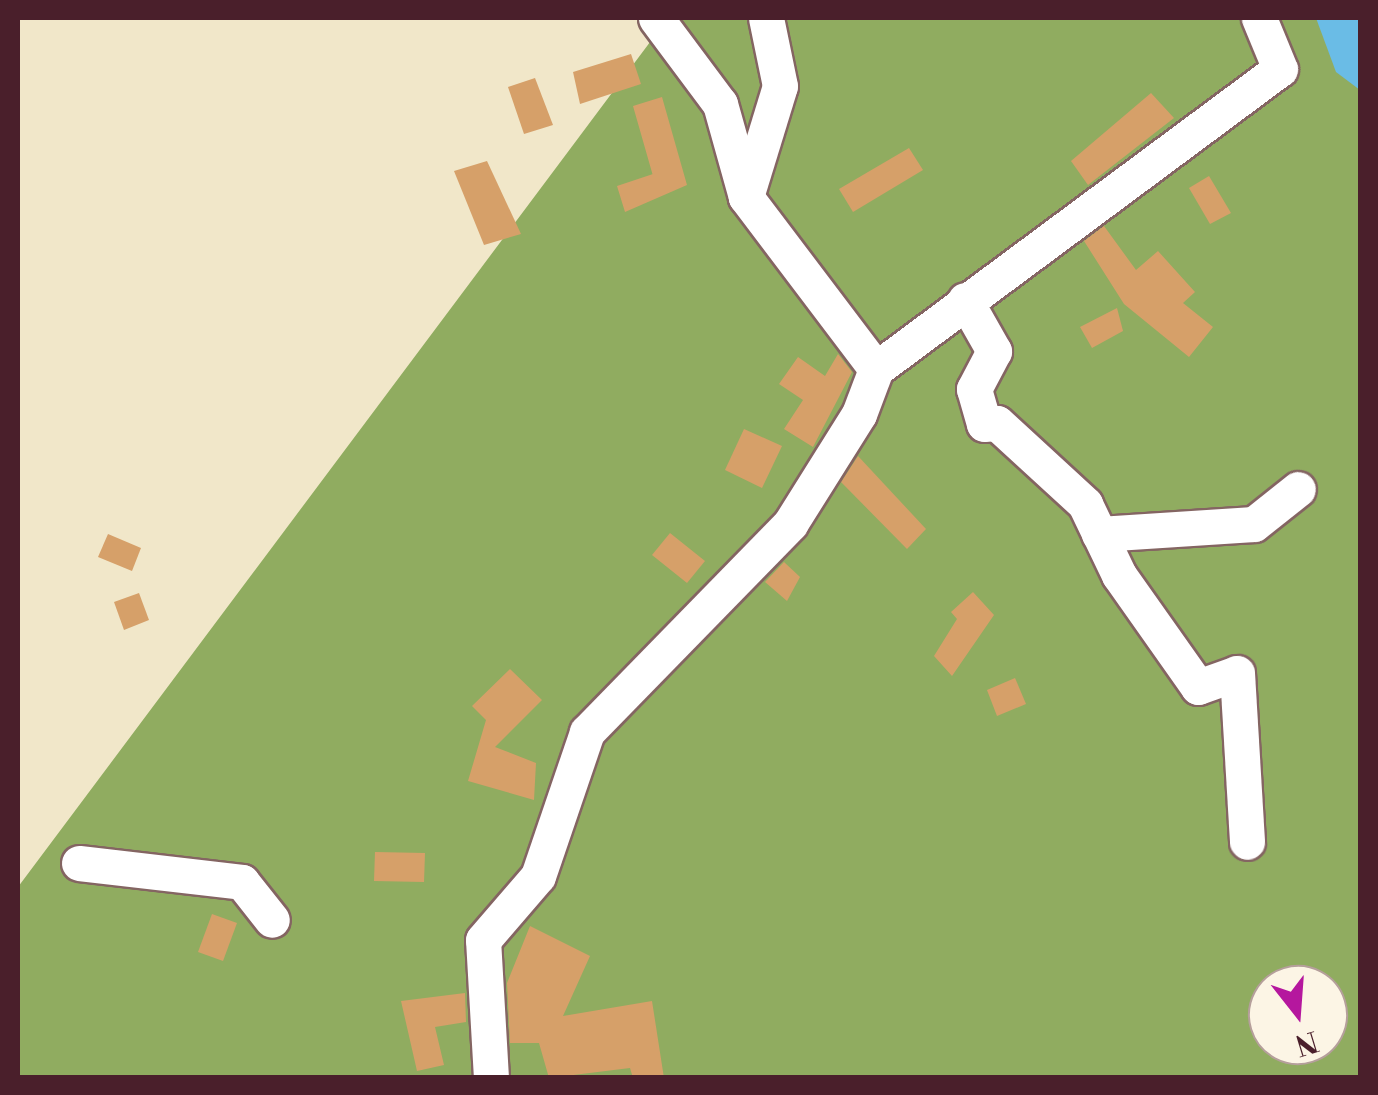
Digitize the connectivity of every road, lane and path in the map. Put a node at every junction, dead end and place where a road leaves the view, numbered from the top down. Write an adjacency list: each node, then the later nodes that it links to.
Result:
1 (656, 18): 4 (street)
2 (766, 18): 4 (street)
3 (1259, 18): 5 (street)
4 (746, 197): 6 (street)
5 (965, 300): 6 (street); 8 (street)
6 (876, 369): 12 (street)
7 (1298, 489): 8 (street)
8 (1099, 534): 9 (street)
9 (1247, 842)
10 (79, 863): 11 (street)
11 (272, 920)
12 (492, 1078)

